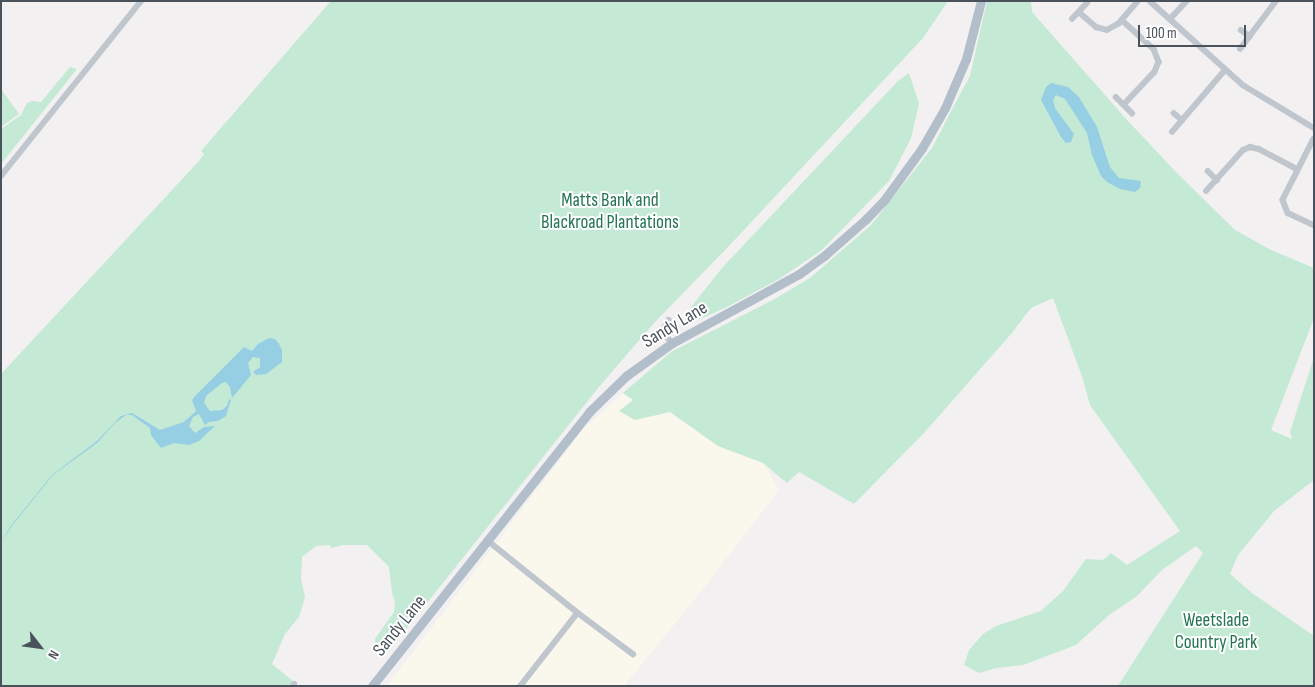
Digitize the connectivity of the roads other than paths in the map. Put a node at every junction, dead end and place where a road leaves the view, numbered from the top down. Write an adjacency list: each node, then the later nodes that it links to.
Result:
1 (141, 1): 26 (street)
2 (981, 1): 31 (main road, Sandy Lane)
3 (1138, 1): 11 (street)
4 (1150, 1): 10 (street)
5 (1187, 1): 10 (street)
6 (1276, 1): 13 (street)
7 (1087, 3): 8 (street)
8 (1079, 12): 9 (street); 11 (street)
9 (1072, 19)
10 (1170, 19): 15 (street)
11 (1122, 20): 17 (street)
12 (1241, 30): 13 (street)
13 (1250, 36): 14 (street)
14 (1240, 50)
15 (1225, 70): 20 (street); 21 (street)
16 (1116, 97): 17 (street)
17 (1124, 105): 18 (street)
18 (1132, 113)
19 (1174, 113): 20 (street)
20 (1182, 120): 22 (street)
21 (1314, 128)
22 (1172, 132)
23 (1314, 139): 24 (street)
24 (1298, 169): 27 (street); 29 (street)
25 (1208, 171): 27 (street)
26 (1, 176)
27 (1217, 180): 28 (street)
28 (1206, 191)
29 (1314, 225)
30 (669, 320): 31 (street)
31 (672, 343): 32 (main road, Sandy Lane)
32 (487, 540): 33 (street); 35 (main road, Sandy Lane)
33 (578, 613): 34 (street); 36 (street)
34 (633, 654)
35 (372, 686)
36 (521, 686)

